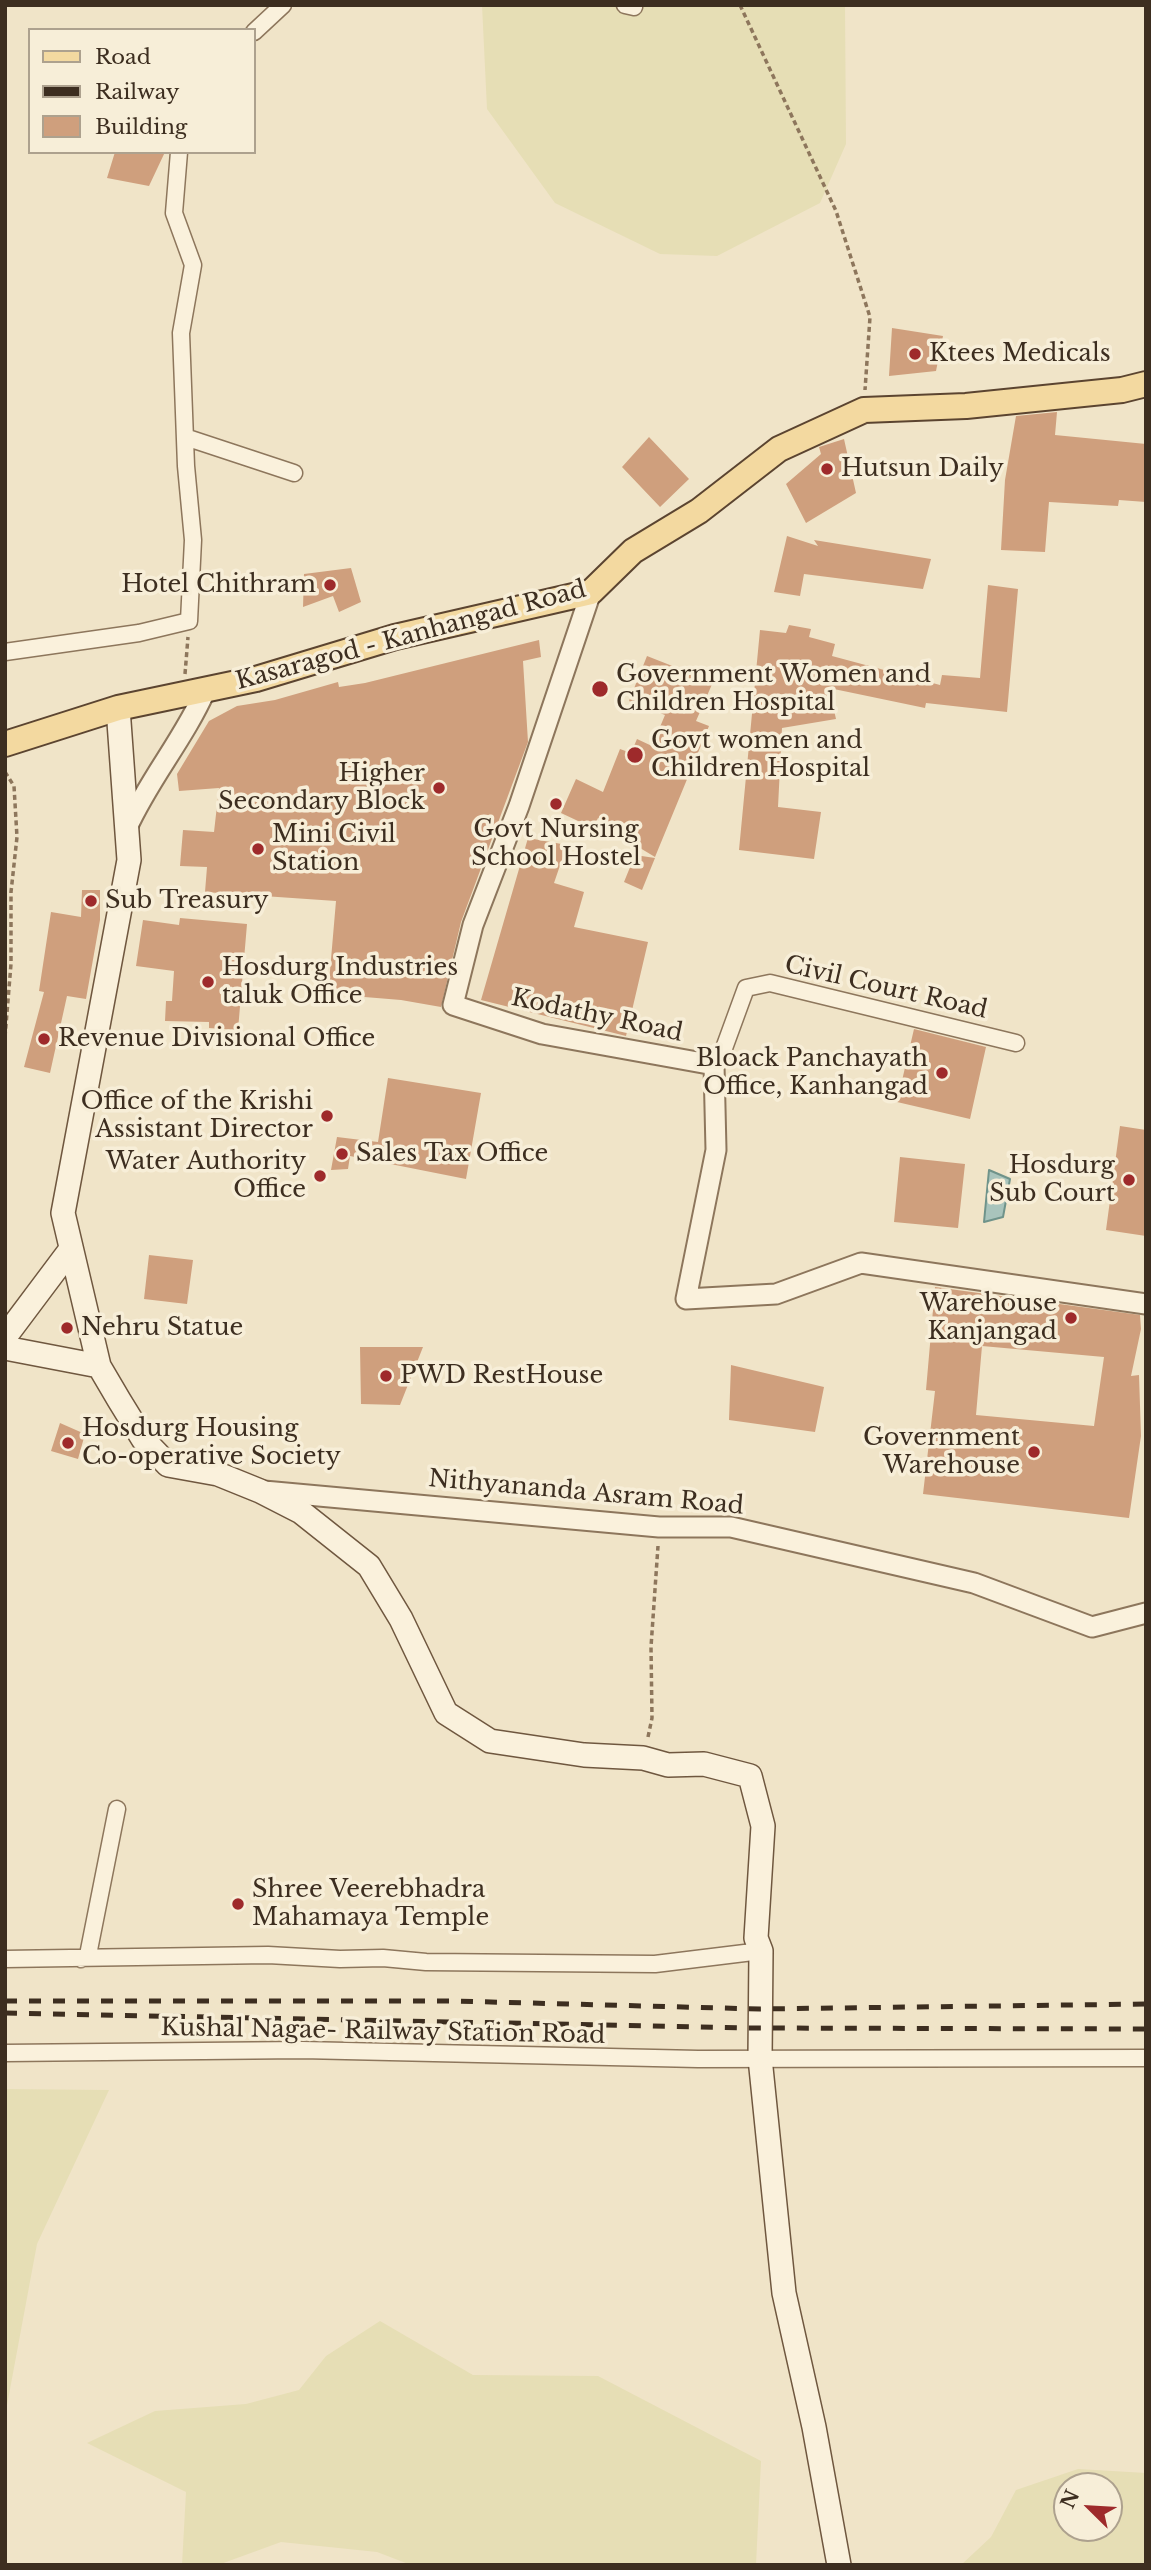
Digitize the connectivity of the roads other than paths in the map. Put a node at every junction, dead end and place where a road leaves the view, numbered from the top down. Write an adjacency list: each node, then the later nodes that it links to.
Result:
1 (283, 5): 2 (street)
2 (256, 30)
3 (178, 154): 5 (street)
4 (1146, 384): 7 (main road, Kasaragod - Kanhangad Road)
5 (185, 437): 6 (street); 8 (street)
6 (294, 473)
7 (590, 592): 9 (main road, Kasaragod - Kanhangad Road); 14 (street, Kodathy Road)
8 (5, 652)
9 (195, 692): 10 (main road, Kasaragod - Kanhangad Road); 12 (street)
10 (118, 708): 11 (main road, Kasaragod - Kanhangad Road); 12 (main road)
11 (5, 744)
12 (127, 828): 15 (main road)
13 (1016, 1042): 14 (street, Civil Court Road)
14 (714, 1065): 16 (street)
15 (71, 1249): 17 (main road); 19 (main road)
16 (1146, 1304)
17 (5, 1337)
18 (5, 1348): 19 (main road)
19 (99, 1366): 20 (main road)
20 (260, 1491): 21 (street, Nithyananda Asram Road); 23 (main road)
21 (1146, 1612)
22 (117, 1809): 25 (street)
23 (761, 1951): 25 (street); 27 (main road)
24 (5, 1959): 25 (street)
25 (81, 1959)
26 (5, 2053): 27 (street, Kushal Nagae- Railway Station Road)
27 (760, 2058): 28 (street, Kushal Nagae- Railway Station Road); 29 (main road)
28 (1146, 2058)
29 (839, 2565)

